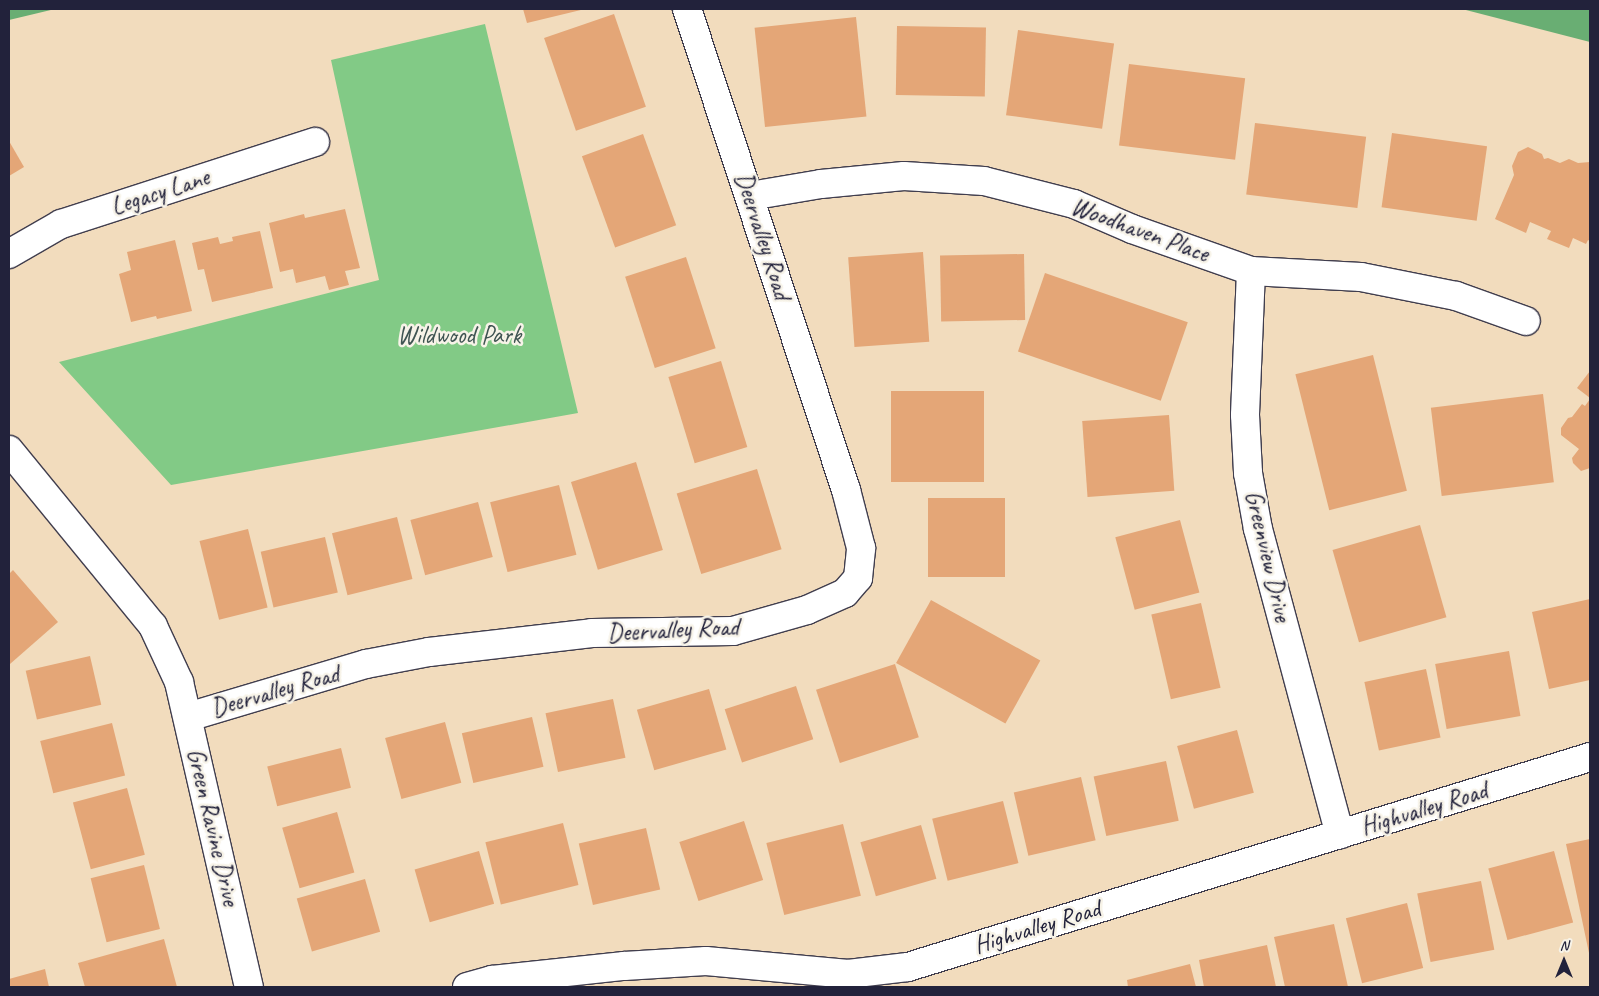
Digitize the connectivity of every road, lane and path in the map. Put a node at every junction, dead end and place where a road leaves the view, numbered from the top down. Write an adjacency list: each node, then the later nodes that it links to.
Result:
1 (687, 9): 3 (street, Deervalley Road)
2 (315, 142): 4 (street, Legacy Lane)
3 (750, 196): 5 (street, Woodhaven Place); 8 (street, Deervalley Road)
4 (9, 254)
5 (1251, 271): 6 (street, Woodhaven Place); 10 (street, Greenview Drive)
6 (1526, 321)
7 (10, 452): 8 (street, Green Ravine Drive)
8 (188, 717): 11 (street, Green Ravine Drive)
9 (1590, 757): 10 (street, Highvalley Road)
10 (1340, 834): 12 (street, Highvalley Road)
11 (249, 987)
12 (467, 987)

